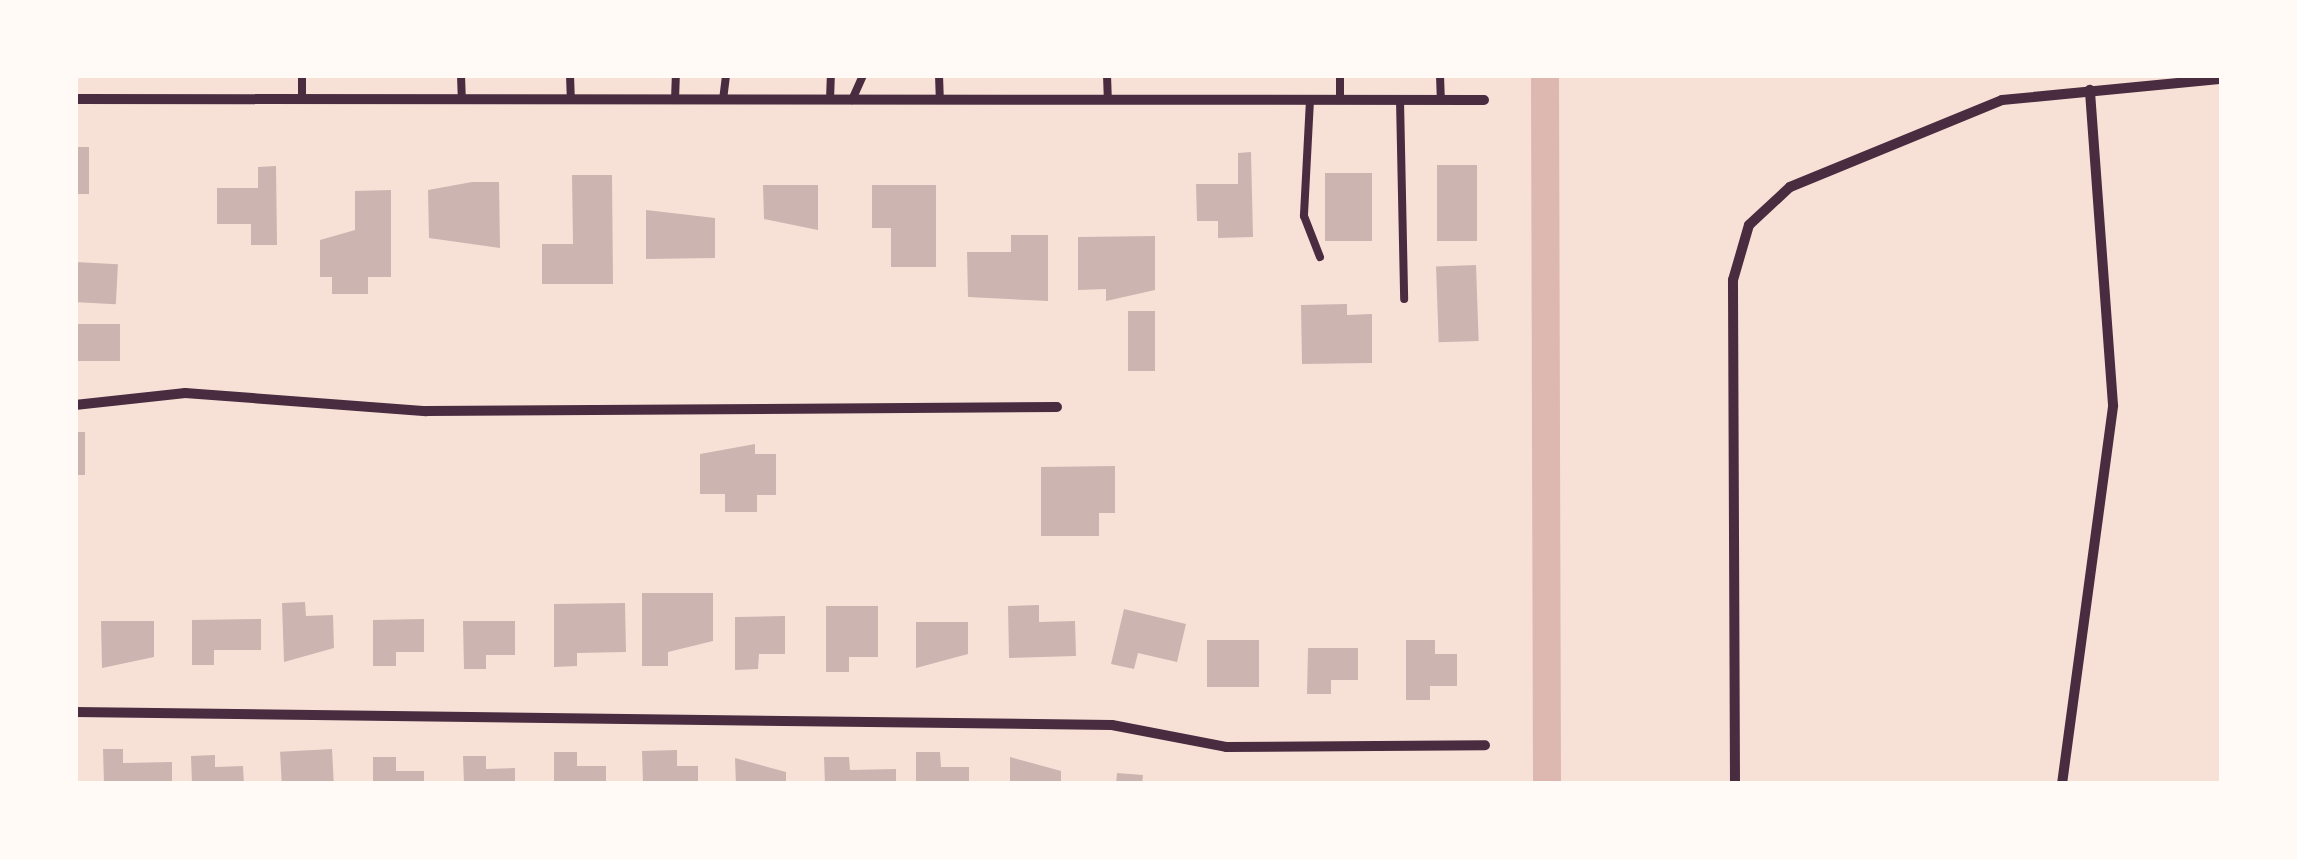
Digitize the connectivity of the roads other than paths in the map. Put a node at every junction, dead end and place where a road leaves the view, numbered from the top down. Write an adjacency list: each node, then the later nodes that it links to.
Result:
1 (302, 75): 15 (lane)
2 (461, 75): 16 (lane)
3 (570, 75): 17 (lane)
4 (676, 75): 18 (lane)
5 (726, 75): 19 (lane)
6 (830, 75): 20 (lane)
7 (863, 75): 21 (lane)
8 (940, 75): 22 (lane)
9 (1108, 75): 23 (lane)
10 (1340, 75): 25 (lane)
11 (1440, 75): 27 (lane)
12 (2222, 79): 13 (street)
13 (2090, 90): 35 (street); 36 (street)
14 (75, 99): 15 (street)
15 (302, 99): 16 (street)
16 (462, 100): 17 (street)
17 (571, 100): 18 (street)
18 (675, 100): 19 (street)
19 (723, 100): 20 (street)
20 (830, 100): 21 (street)
21 (852, 100): 22 (street)
22 (940, 100): 23 (street)
23 (1108, 100): 24 (street)
24 (1310, 100): 25 (street); 29 (lane)
25 (1340, 100): 26 (street)
26 (1400, 100): 27 (street); 30 (lane)
27 (1440, 100): 28 (street)
28 (1484, 100)
29 (1320, 257)
30 (1404, 299)
31 (75, 405): 32 (street)
32 (1057, 407)
33 (75, 712): 34 (street)
34 (1485, 745)
35 (1735, 784)
36 (2062, 784)

